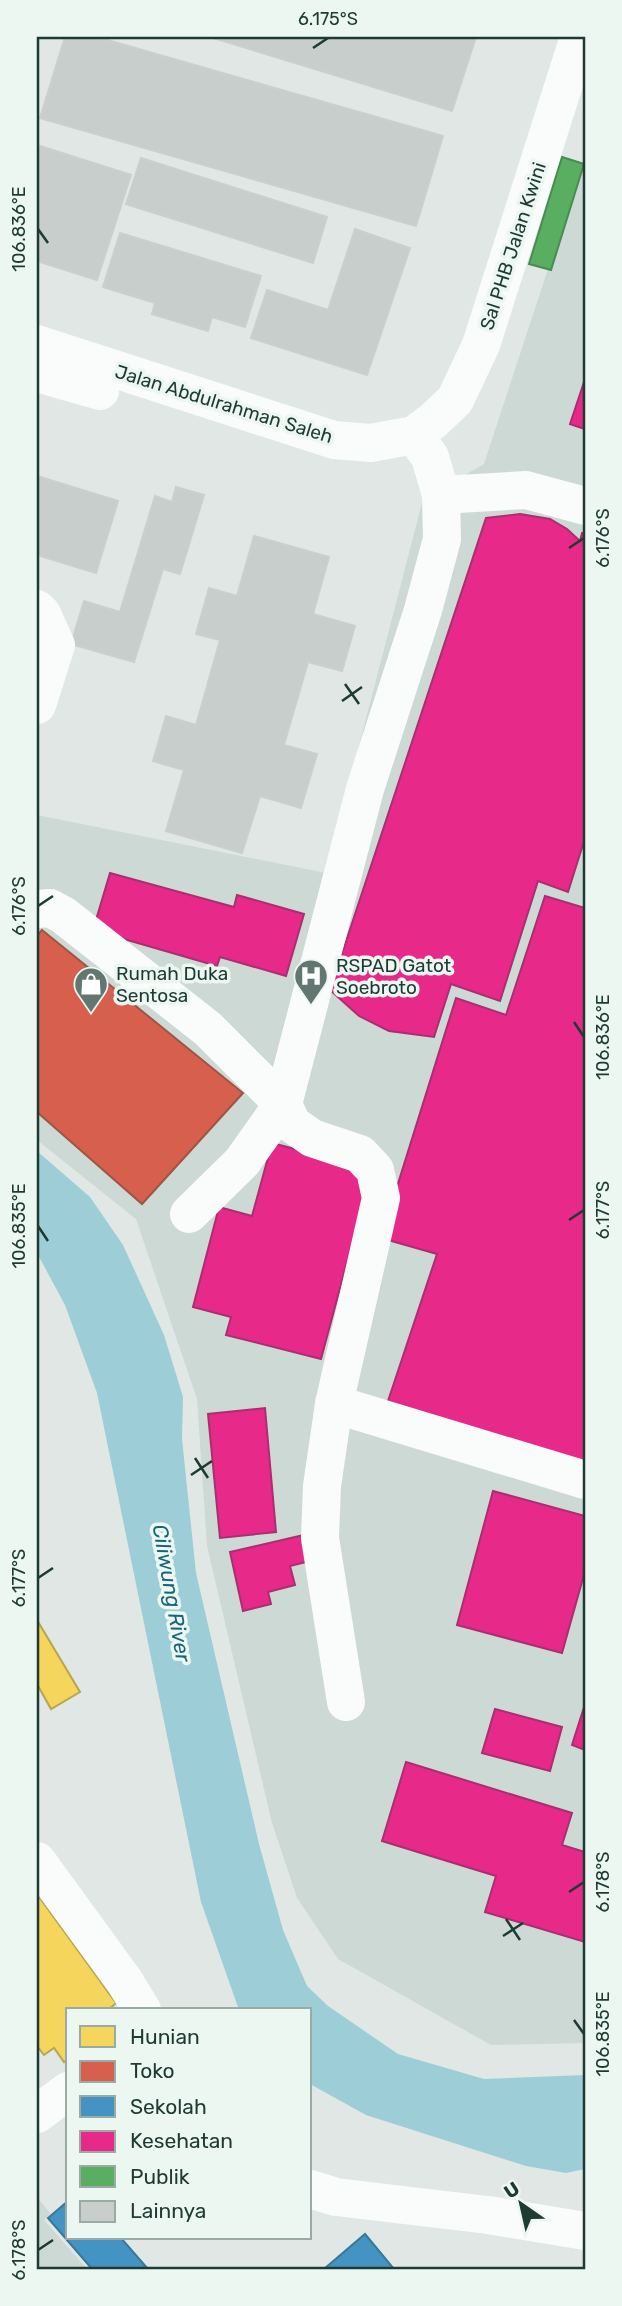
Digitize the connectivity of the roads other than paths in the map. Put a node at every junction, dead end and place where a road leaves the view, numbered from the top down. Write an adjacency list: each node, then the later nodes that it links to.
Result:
1 (579, 37): 5 (street, Sal PHB Jalan Kwini)
2 (585, 73): 5 (street)
3 (37, 344): 5 (street, Jalan Abdulrahman Saleh)
4 (37, 373): 5 (street)
5 (422, 446): 6 (street)
6 (442, 495): 7 (street); 11 (street)
7 (585, 506)
8 (37, 609): 9 (street)
9 (37, 705)
10 (37, 909): 11 (street)
11 (283, 1104): 12 (street); 13 (street)
12 (189, 1214)
13 (334, 1404): 14 (street); 15 (street)
14 (585, 1480)
15 (346, 1702)
16 (37, 1861): 17 (street)
17 (141, 2008)
18 (312, 2190): 19 (street)
19 (585, 2231)

